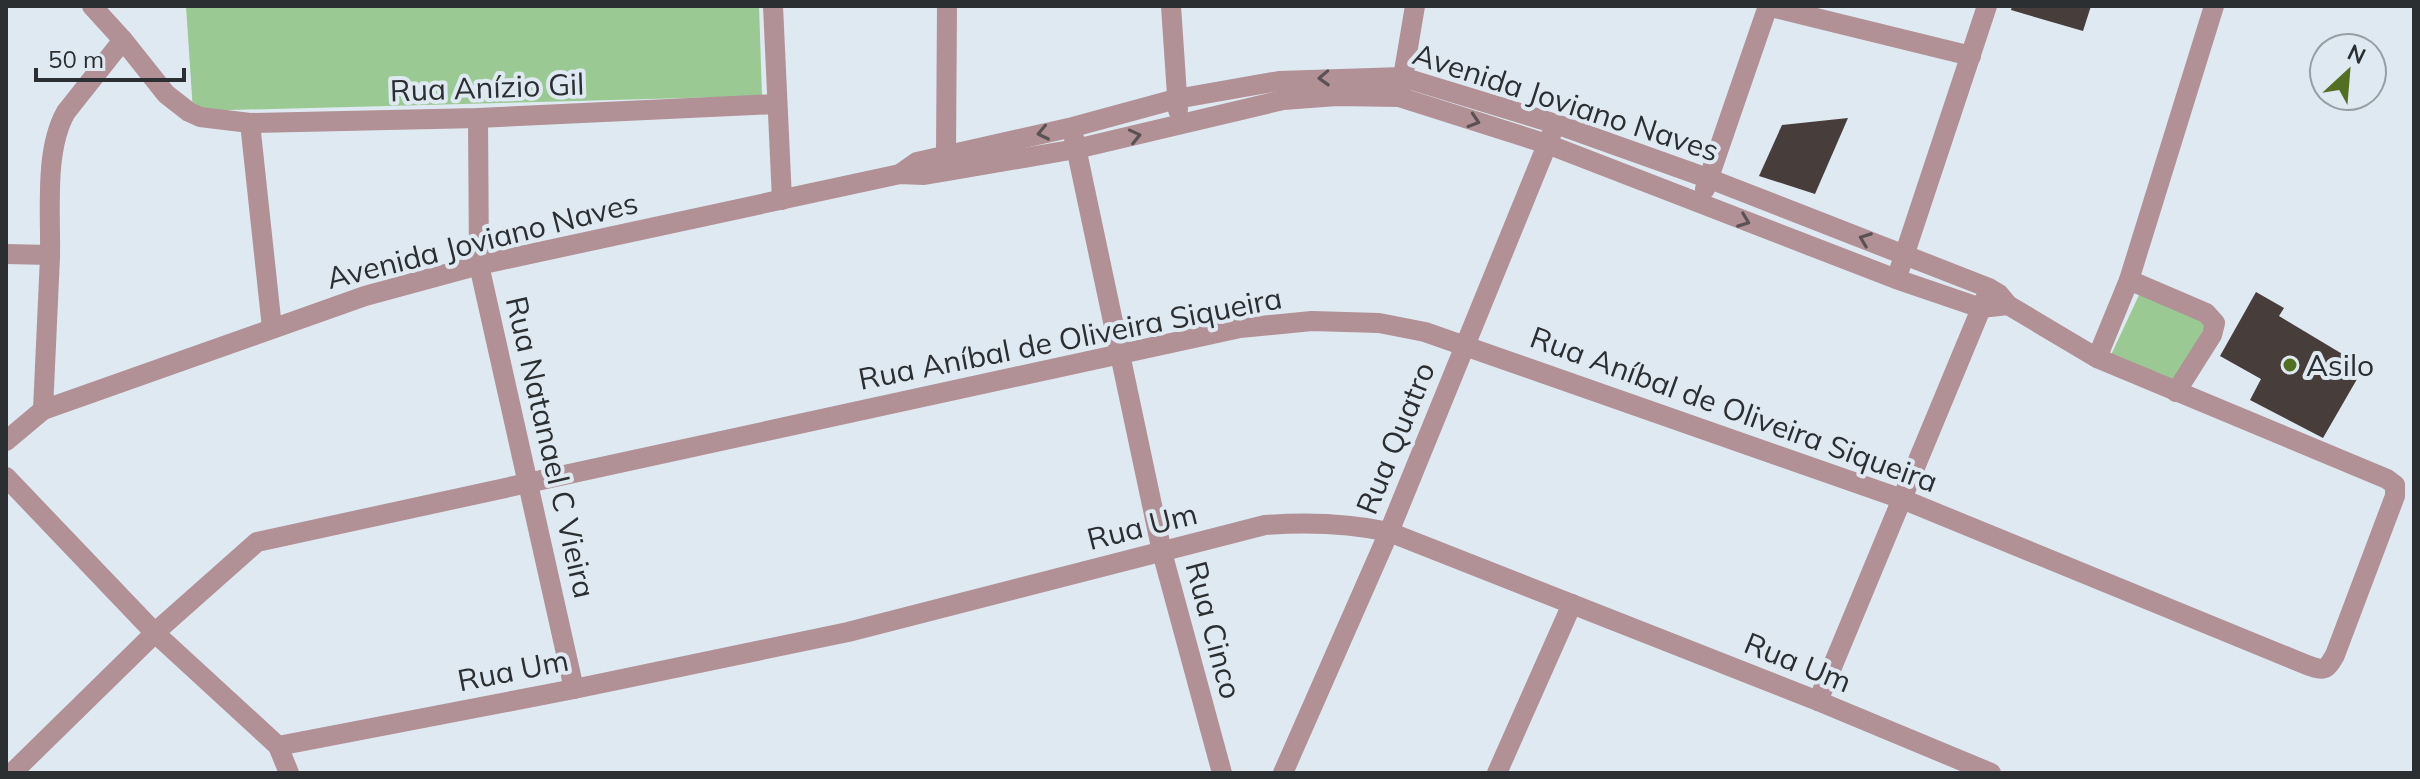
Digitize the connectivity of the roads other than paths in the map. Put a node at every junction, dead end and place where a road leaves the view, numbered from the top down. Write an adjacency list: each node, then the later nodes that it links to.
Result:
1 (92, 6): 9 (street)
2 (773, 6): 13 (street)
3 (947, 6): 21 (street)
4 (1171, 6): 12 (street)
5 (1415, 6): 11 (street)
6 (1767, 6): 10 (street); 22 (street)
7 (1987, 6): 10 (street)
8 (2214, 6): 30 (street)
9 (123, 40): 15 (street, Rua Anízio Gil); 26 (street)
10 (1971, 56): 27 (street)
11 (1401, 87): 12 (street, Avenida Joviano Naves, one-way to 12); 16 (street, Avenida Joviano Naves); 17 (street, Avenida Joviano Naves); 19 (street, Avenida Joviano Naves, one-way to 19)
12 (1176, 99): 17 (street); 18 (street, Avenida Joviano Naves)
13 (776, 104): 14 (street, Rua Anízio Gil); 23 (street)
14 (478, 118): 15 (street, Rua Anízio Gil); 28 (street, Rua Natanael C Vieira)
15 (250, 123): 34 (street)
16 (1556, 124): 19 (street, Rua Quatro); 22 (street, Avenida Joviano Naves)
17 (1180, 125): 20 (street, Avenida Joviano Naves, one-way to 17)
18 (1073, 127): 20 (street, Rua Cinco); 21 (street, Avenida Joviano Naves, one-way to 21)
19 (1547, 144): 24 (street, Avenida Joviano Naves); 35 (street, Rua Quatro)
20 (1076, 149): 21 (street, Avenida Joviano Naves); 36 (street, Rua Cinco)
21 (947, 163): 23 (street, Avenida Joviano Naves)
22 (1710, 179): 24 (street); 27 (street, Avenida Joviano Naves, one-way to 22)
23 (782, 200): 28 (street, Avenida Joviano Naves)
24 (1698, 203): 29 (street, Avenida Joviano Naves, one-way to 29)
25 (6, 254): 26 (street)
26 (50, 255): 39 (street)
27 (1905, 255): 29 (street); 31 (street, Avenida Joviano Naves)
28 (479, 265): 34 (street, Avenida Joviano Naves); 42 (street, Rua Natanael C Vieira)
29 (1896, 279): 33 (street, Avenida Joviano Naves)
30 (2129, 280): 37 (street); 38 (street)
31 (1989, 288): 32 (street, Avenida Joviano Naves); 33 (street)
32 (2008, 305): 33 (street, Avenida Joviano Naves); 37 (street, Avenida Joviano Naves)
33 (1981, 308): 43 (street)
34 (272, 328): 39 (street, Avenida Joviano Naves)
35 (1466, 346): 36 (street, Rua Aníbal de Oliveira Siqueira); 43 (street, Rua Aníbal de Oliveira Siqueira); 44 (street, Rua Quatro)
36 (1121, 353): 42 (street, Rua Aníbal de Oliveira Siqueira); 45 (street, Rua Cinco)
37 (2097, 358): 38 (street, Avenida Joviano Naves)
38 (2176, 392): 48 (street, Avenida Joviano Naves)
39 (43, 410): 40 (street, Avenida Joviano Naves)
40 (6, 441)
41 (8, 482): 47 (street)
42 (527, 482): 47 (street, Rua Aníbal de Oliveira Siqueira); 49 (street, Rua Natanael C Vieira)
43 (1902, 499): 48 (street, Rua Aníbal de Oliveira Siqueira); 50 (street)
44 (1389, 532): 45 (street, Rua Um); 46 (street, Rua Um); 55 (street, Rua Quatro)
45 (1162, 552): 49 (street, Rua Um); 54 (street, Rua Cinco)
46 (1572, 604): 50 (street, Rua Um); 56 (street)
47 (155, 633): 51 (street); 52 (street, Rua Aníbal de Oliveira Siqueira)
48 (2327, 668)
49 (574, 689): 51 (street, Rua Um)
50 (1818, 701): 57 (street, Rua Um)
51 (278, 746): 53 (street)
52 (12, 773)
53 (289, 773)
54 (1222, 773)
55 (1283, 773)
56 (1497, 773)
57 (1991, 773)

